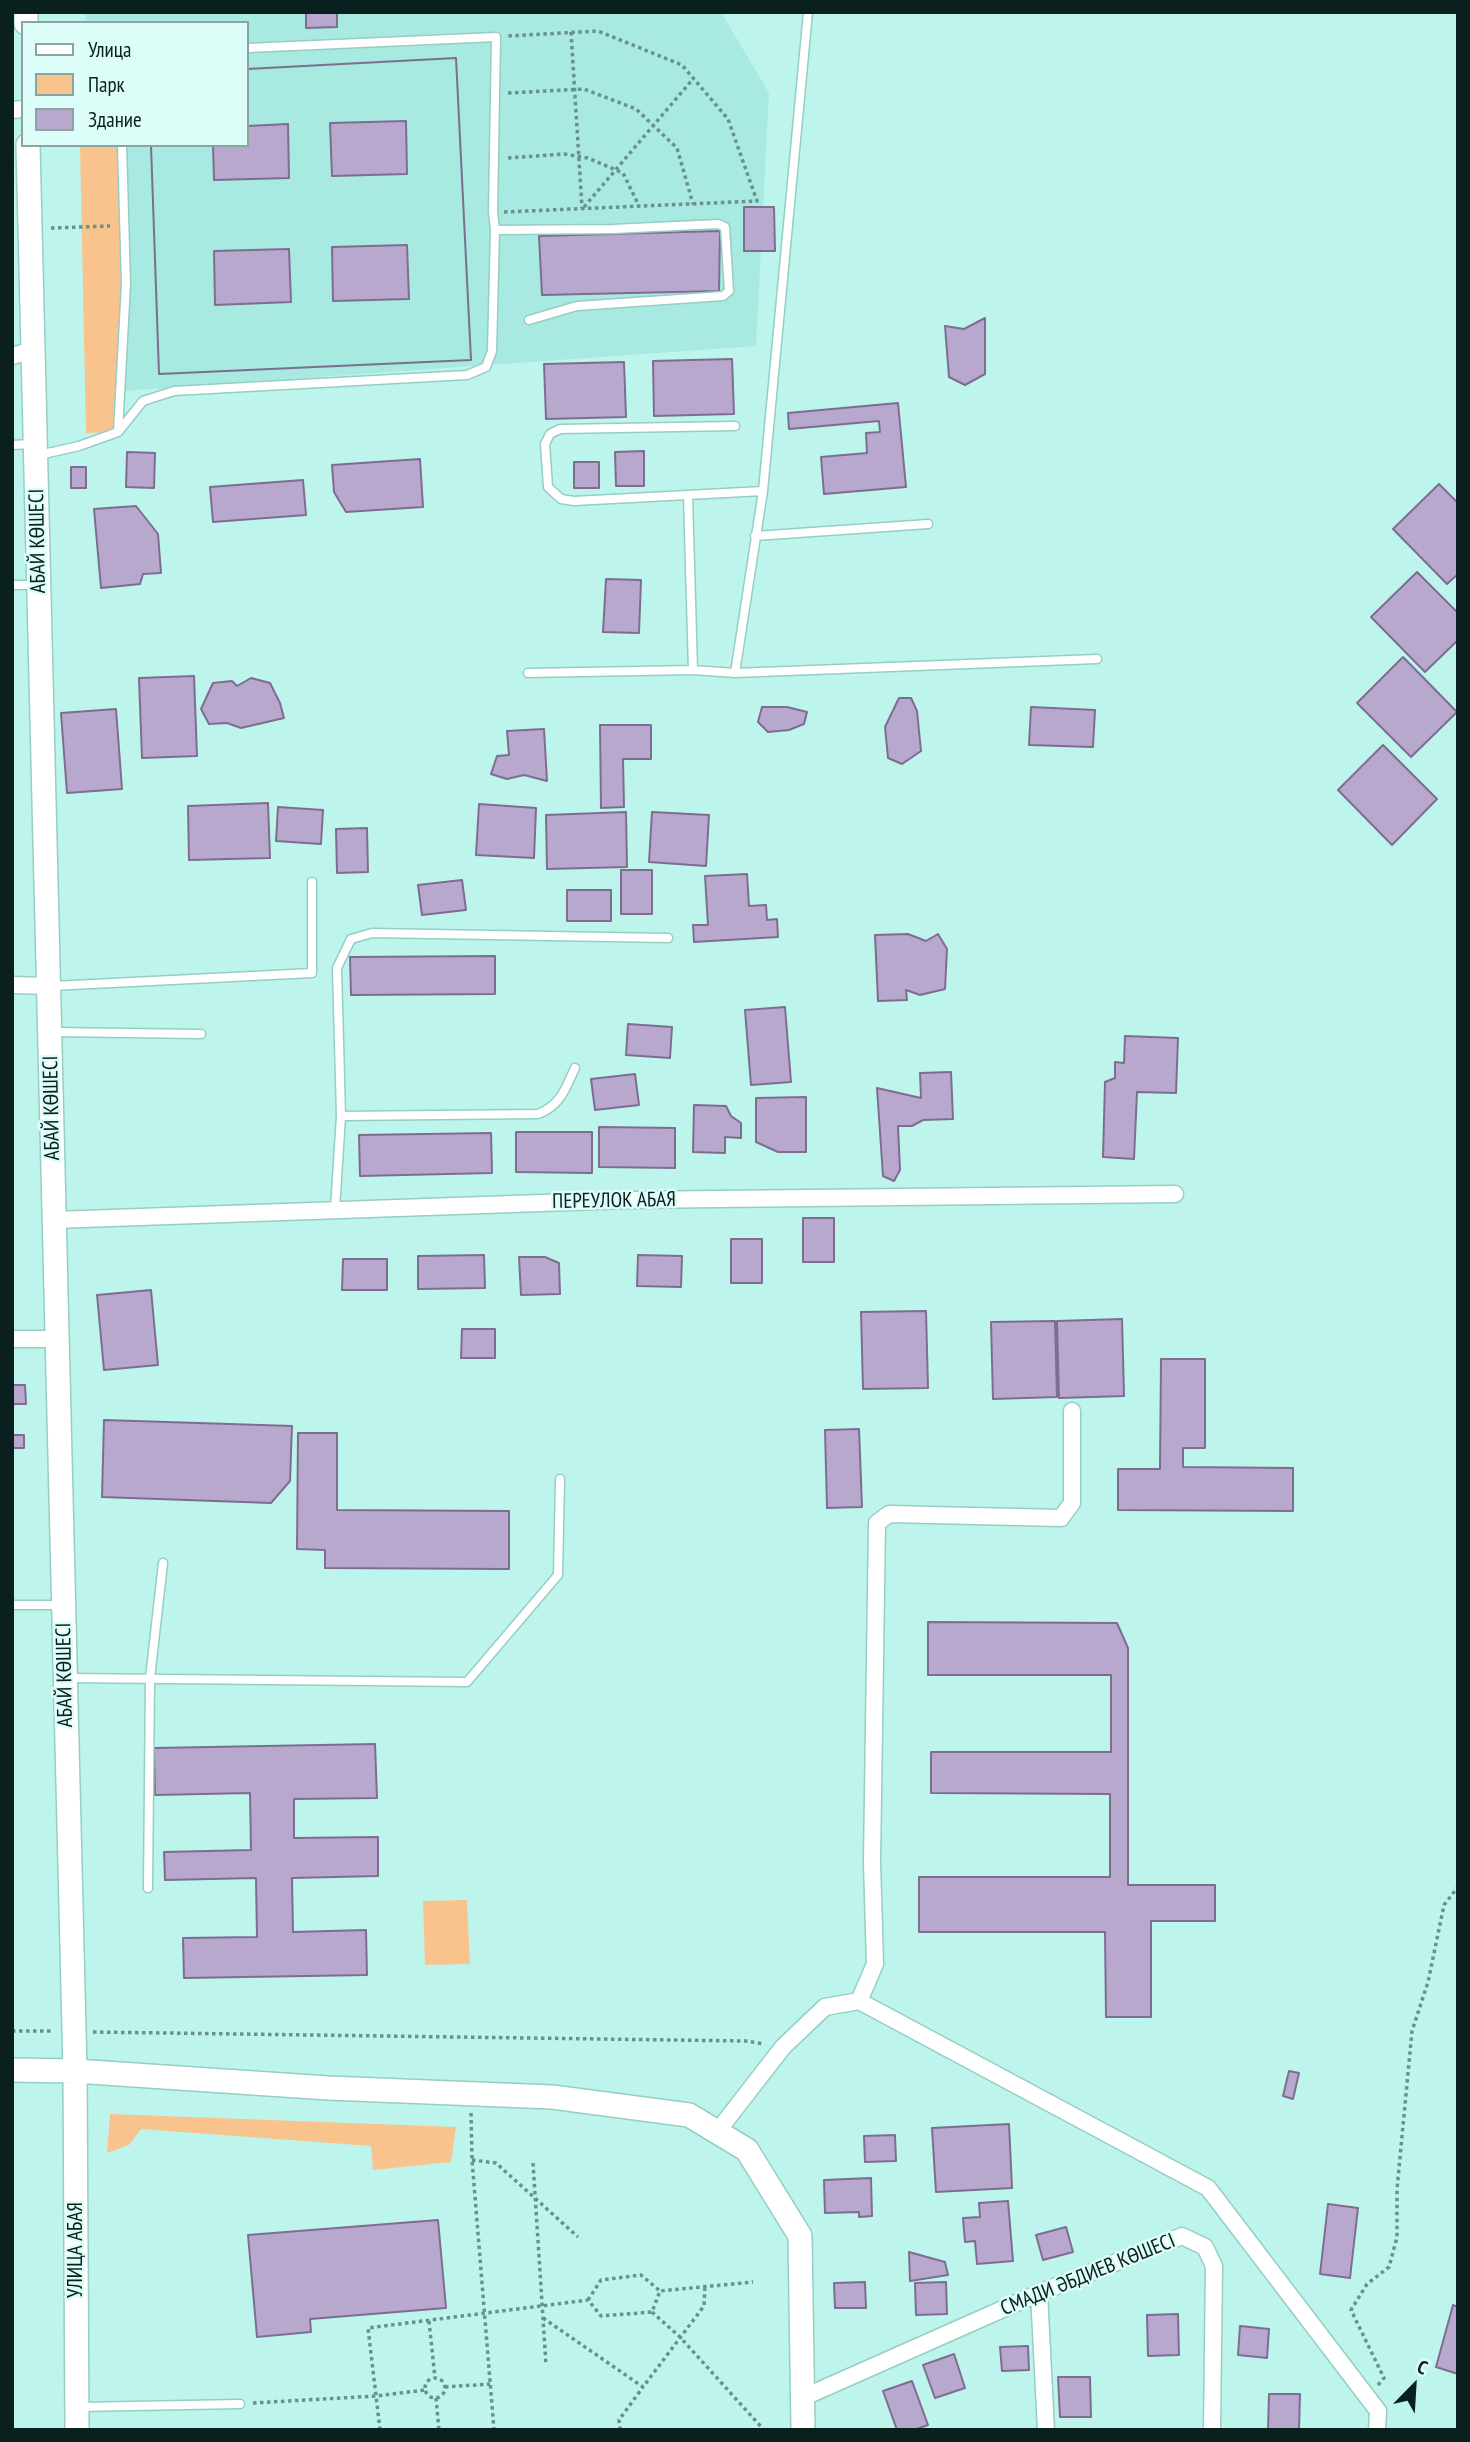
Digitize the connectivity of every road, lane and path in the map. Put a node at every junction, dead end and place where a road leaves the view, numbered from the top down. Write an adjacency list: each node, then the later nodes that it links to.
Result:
1 (808, 12): 27 (lane)
2 (571, 32): 3 (path); 5 (path); 6 (path)
3 (496, 37): 4 (lane); 7 (lane)
4 (248, 48)
5 (693, 79): 8 (path); 14 (path)
6 (575, 89): 7 (path); 8 (path); 11 (path)
7 (495, 93): 12 (lane)
8 (653, 125): 13 (path); 14 (path)
9 (28, 147): 19 (main road, АБАЙ КӨШЕСІ)
10 (122, 147): 18 (lane)
11 (579, 156): 12 (path); 13 (path); 16 (path)
12 (494, 159): 17 (lane)
13 (615, 170): 15 (path); 16 (path)
14 (693, 204): 15 (path)
15 (639, 206): 16 (path)
16 (582, 208): 17 (path)
17 (493, 212): 20 (lane)
18 (123, 225): 19 (path); 24 (lane)
19 (30, 229): 22 (main road, АБАЙ КӨШЕСІ)
20 (495, 230): 21 (lane); 24 (lane)
21 (529, 320)
22 (23, 353): 26 (main road, АБАЙ КӨШЕСІ)
23 (735, 426): 28 (lane)
24 (118, 432): 26 (lane)
25 (12, 445): 26 (lane)
26 (36, 450): 32 (main road, АБАЙ КӨШЕСІ)
27 (763, 491): 28 (lane); 30 (lane)
28 (688, 496): 34 (lane)
29 (928, 524): 30 (lane)
30 (755, 536): 36 (lane)
31 (12, 585): 32 (lane)
32 (39, 585): 40 (main road, АБАЙ КӨШЕСІ)
33 (1097, 659): 36 (lane)
34 (692, 670): 35 (lane); 36 (lane)
35 (528, 673)
36 (735, 673)
37 (312, 882): 40 (lane)
38 (668, 938): 44 (lane)
39 (12, 985): 40 (street)
40 (49, 986): 41 (main road, АБАЙ КӨШЕСІ)
41 (50, 1032): 42 (lane); 47 (main road, АБАЙ КӨШЕСІ)
42 (201, 1034)
43 (575, 1068): 44 (lane)
44 (341, 1116): 46 (lane)
45 (1175, 1194): 46 (street, ПЕРЕУЛОК АБАЯ)
46 (335, 1209): 47 (street, ПЕРЕУЛОК АБАЯ)
47 (54, 1220): 49 (main road, АБАЙ КӨШЕСІ)
48 (12, 1339): 49 (street)
49 (57, 1339): 54 (main road, АБАЙ КӨШЕСІ)
50 (1072, 1411): 59 (street)
51 (560, 1479): 56 (lane)
52 (163, 1563): 56 (lane)
53 (12, 1605): 54 (lane)
54 (64, 1605): 55 (main road, АБАЙ КӨШЕСІ)
55 (65, 1678): 56 (lane); 61 (main road, АБАЙ КӨШЕСІ)
56 (150, 1678): 58 (lane)
57 (1458, 1887): 89 (path)
58 (148, 1888)
59 (859, 2001): 62 (street); 89 (street)
60 (12, 2031): 61 (path)
61 (74, 2032): 62 (path); 64 (main road, АБАЙ КӨШЕСІ)
62 (783, 2047): 66 (street)
63 (12, 2070): 64 (main road)
64 (75, 2071): 65 (main road); 93 (main road, УЛИЦА АБАЯ)
65 (470, 2093): 66 (main road); 67 (path)
66 (717, 2132): 91 (main road)
67 (472, 2160): 69 (path); 78 (path)
68 (533, 2163): 69 (path)
69 (536, 2199): 70 (path); 76 (path)
70 (578, 2237)
71 (753, 2281): 72 (path)
72 (705, 2286): 73 (path); 81 (path)
73 (660, 2291): 75 (path); 77 (path)
74 (1039, 2293): 91 (street, СМАДИ ӘБДИЕВ КӨШЕСІ); 100 (street); 101 (street, СМАДИ ӘБДИЕВ КӨШЕСІ)
75 (588, 2300): 76 (path); 77 (path)
76 (542, 2306): 78 (path); 79 (path)
77 (652, 2312): 81 (path)
78 (485, 2313): 80 (path); 84 (path)
79 (543, 2318): 82 (path); 86 (path)
80 (429, 2320): 83 (path); 88 (path)
81 (680, 2337): 86 (path); 98 (path)
82 (546, 2365)
83 (435, 2378): 85 (path); 87 (path)
84 (490, 2384): 85 (path); 96 (path)
85 (445, 2387): 90 (path)
86 (643, 2387): 97 (path)
87 (425, 2390): 88 (path); 90 (path)
88 (376, 2396): 92 (path); 94 (path)
89 (1368, 2397): 102 (street)
90 (436, 2398): 95 (path)
91 (802, 2398): 99 (main road)
92 (240, 2403): 93 (lane)
93 (77, 2419)
94 (380, 2430)
95 (439, 2430)
96 (494, 2430)
97 (620, 2430)
98 (764, 2430)
99 (803, 2430)
100 (1046, 2430)
101 (1212, 2430)
102 (1377, 2430)

